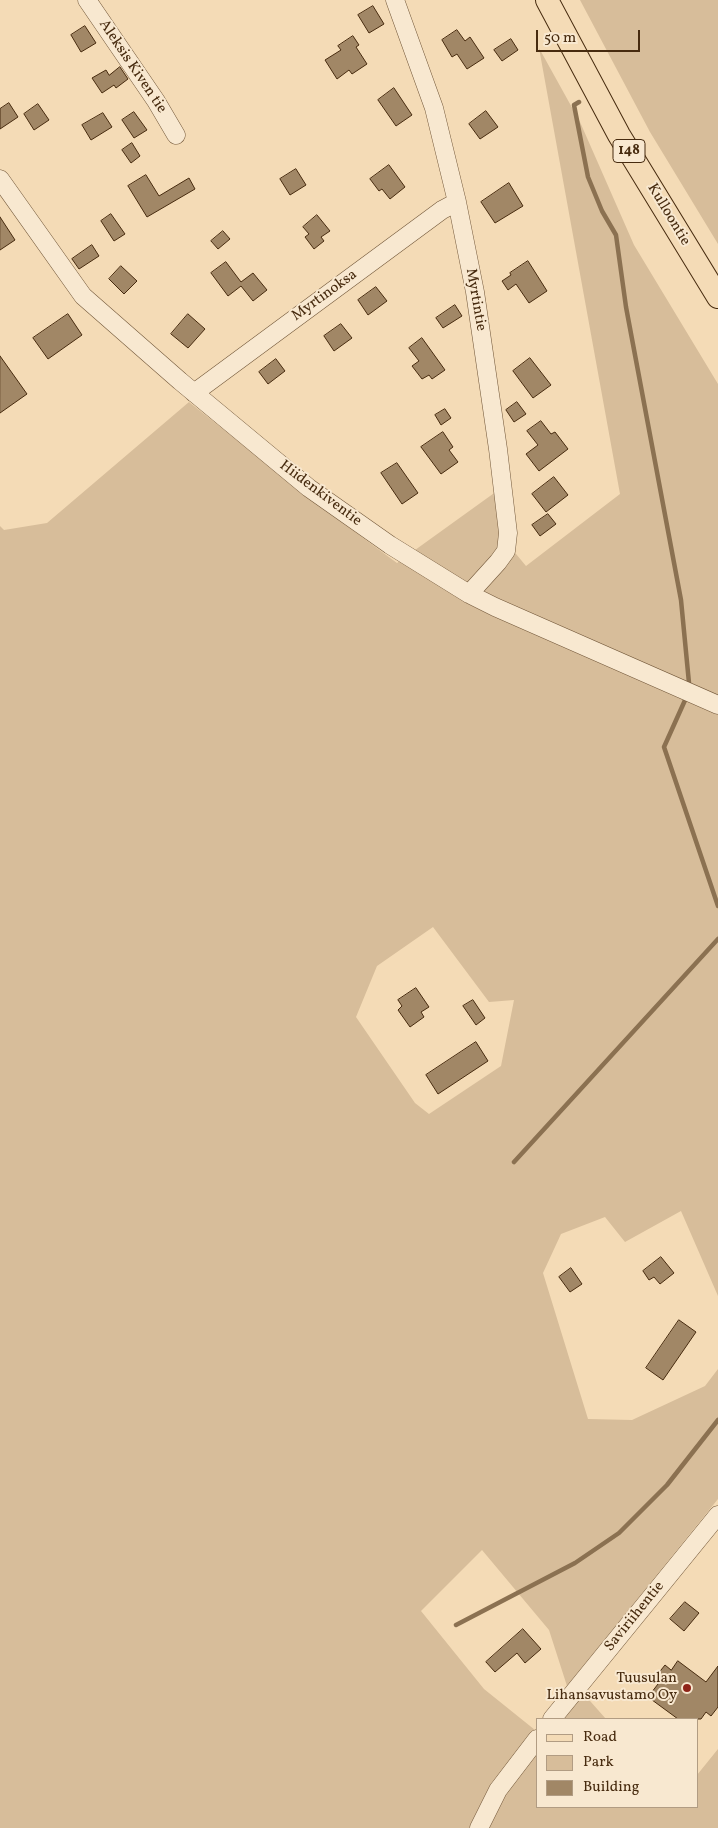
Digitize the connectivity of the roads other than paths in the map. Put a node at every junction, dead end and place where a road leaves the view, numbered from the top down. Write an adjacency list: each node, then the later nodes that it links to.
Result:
1 (87, 0): 4 (street, Aleksis Kiven tie)
2 (395, 0): 6 (street, Myrtintie)
3 (547, 0): 7 (main road, Kulloontie / 148)
4 (176, 135)
5 (0, 179): 8 (street, Hiidenkiventie)
6 (457, 202): 8 (street, Myrtinoksa); 9 (street, Myrtintie)
7 (718, 297)
8 (194, 393): 9 (street, Hiidenkiventie)
9 (468, 594): 10 (street, Hiidenkiventie)
10 (718, 705)
11 (718, 1514): 12 (street, Saviriihentie)
12 (553, 1718)
13 (536, 1740): 14 (street)
14 (479, 1828)

